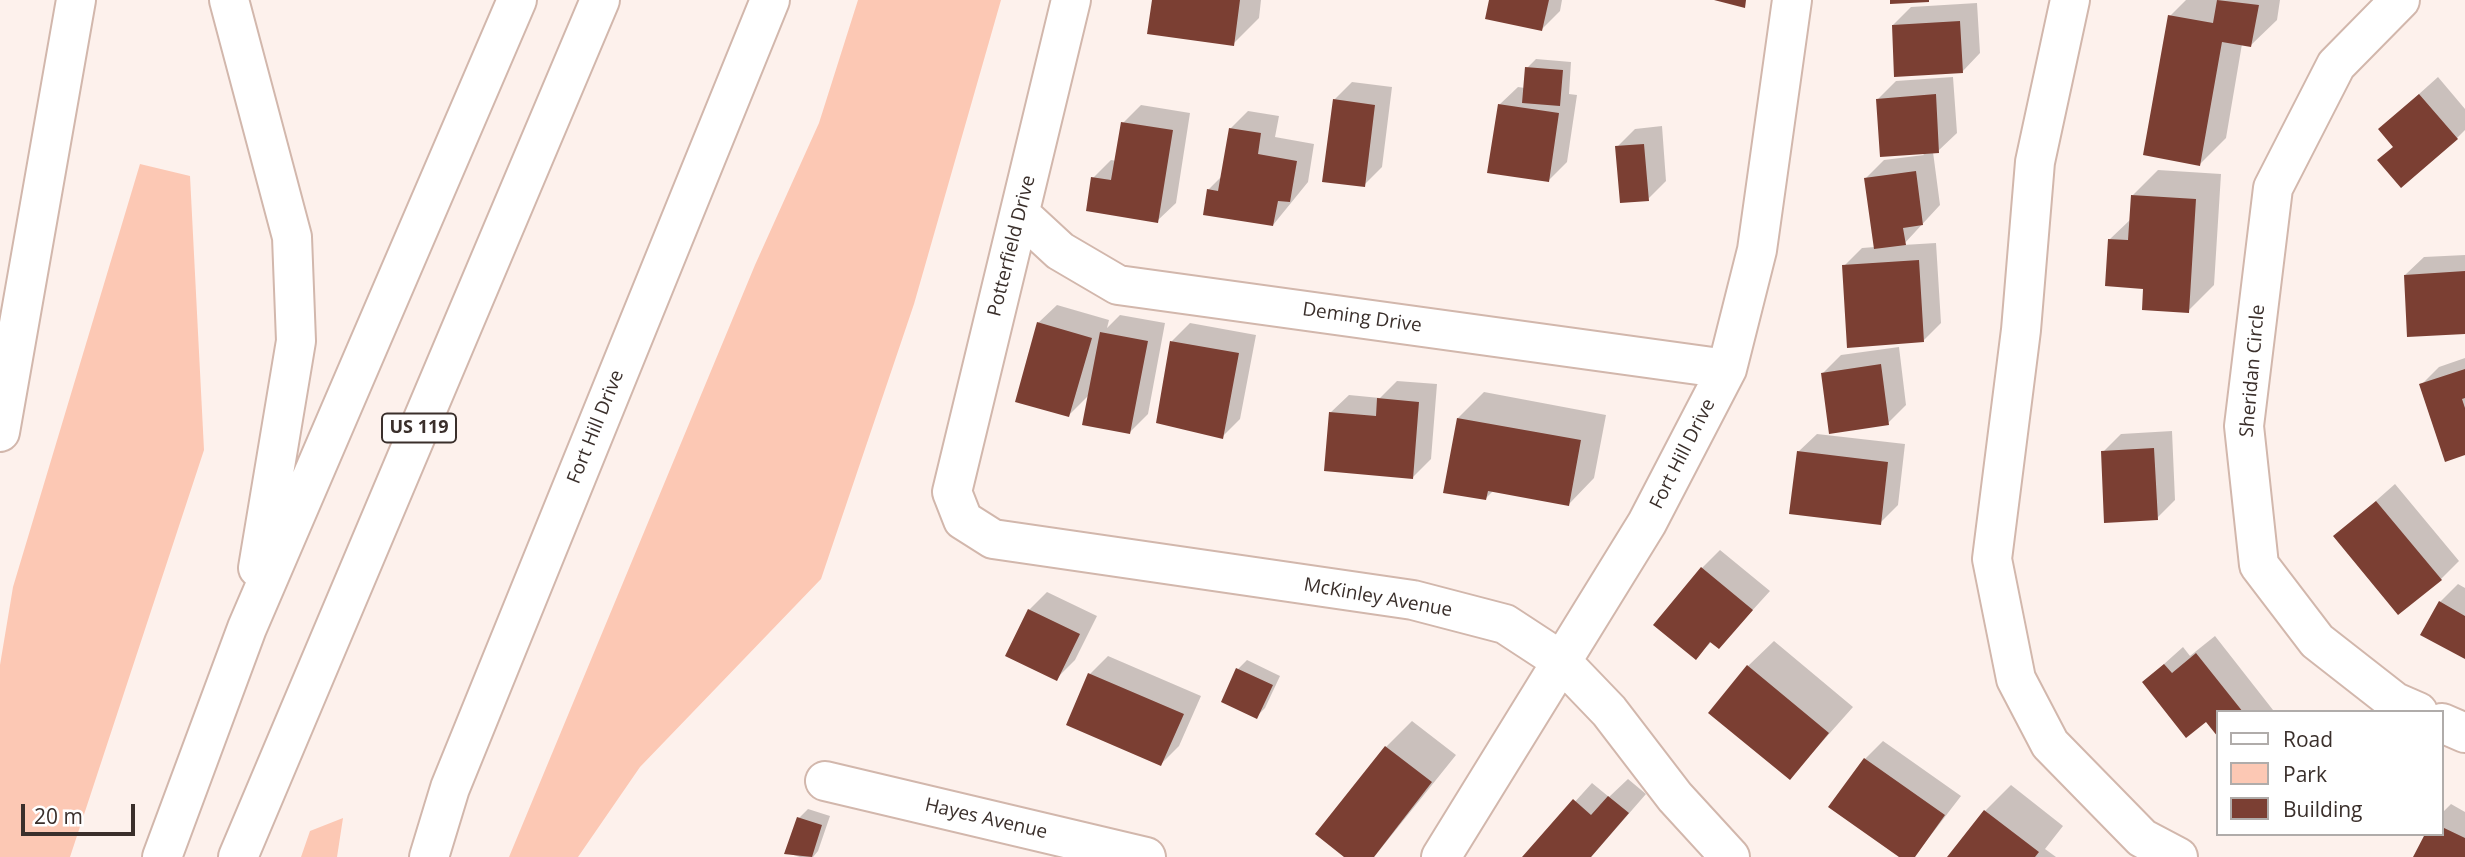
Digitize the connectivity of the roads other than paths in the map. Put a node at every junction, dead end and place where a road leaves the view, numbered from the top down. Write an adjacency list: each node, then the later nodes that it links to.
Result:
1 (76, 0): 12 (main road)
2 (517, 0): 14 (main road)
3 (600, 0): 21 (main road, US 119)
4 (770, 0): 22 (main road, Fort Hill Drive)
5 (1071, 0): 10 (main road, Potterfield Drive)
6 (1792, 0): 11 (main road, Fort Hill Drive)
7 (2070, 0): 26 (main road)
8 (2400, 0): 16 (main road, Sheridan Circle)
9 (235, 17): 14 (main road)
10 (1020, 214): 11 (main road, Deming Drive); 13 (main road, Potterfield Drive)
11 (1727, 369): 15 (main road, Fort Hill Drive)
12 (0, 432)
13 (952, 492): 15 (main road, McKinley Avenue)
14 (247, 628): 20 (main road)
15 (1560, 660): 24 (main road, Fort Hill Drive); 25 (main road, McKinley Avenue)
16 (2413, 710)
17 (2444, 724): 18 (main road)
18 (2465, 733)
19 (825, 781): 23 (main road, Hayes Avenue)
20 (162, 857)
21 (238, 857)
22 (429, 857)
23 (1146, 857)
24 (1441, 857)
25 (1730, 857)
26 (2178, 857)

